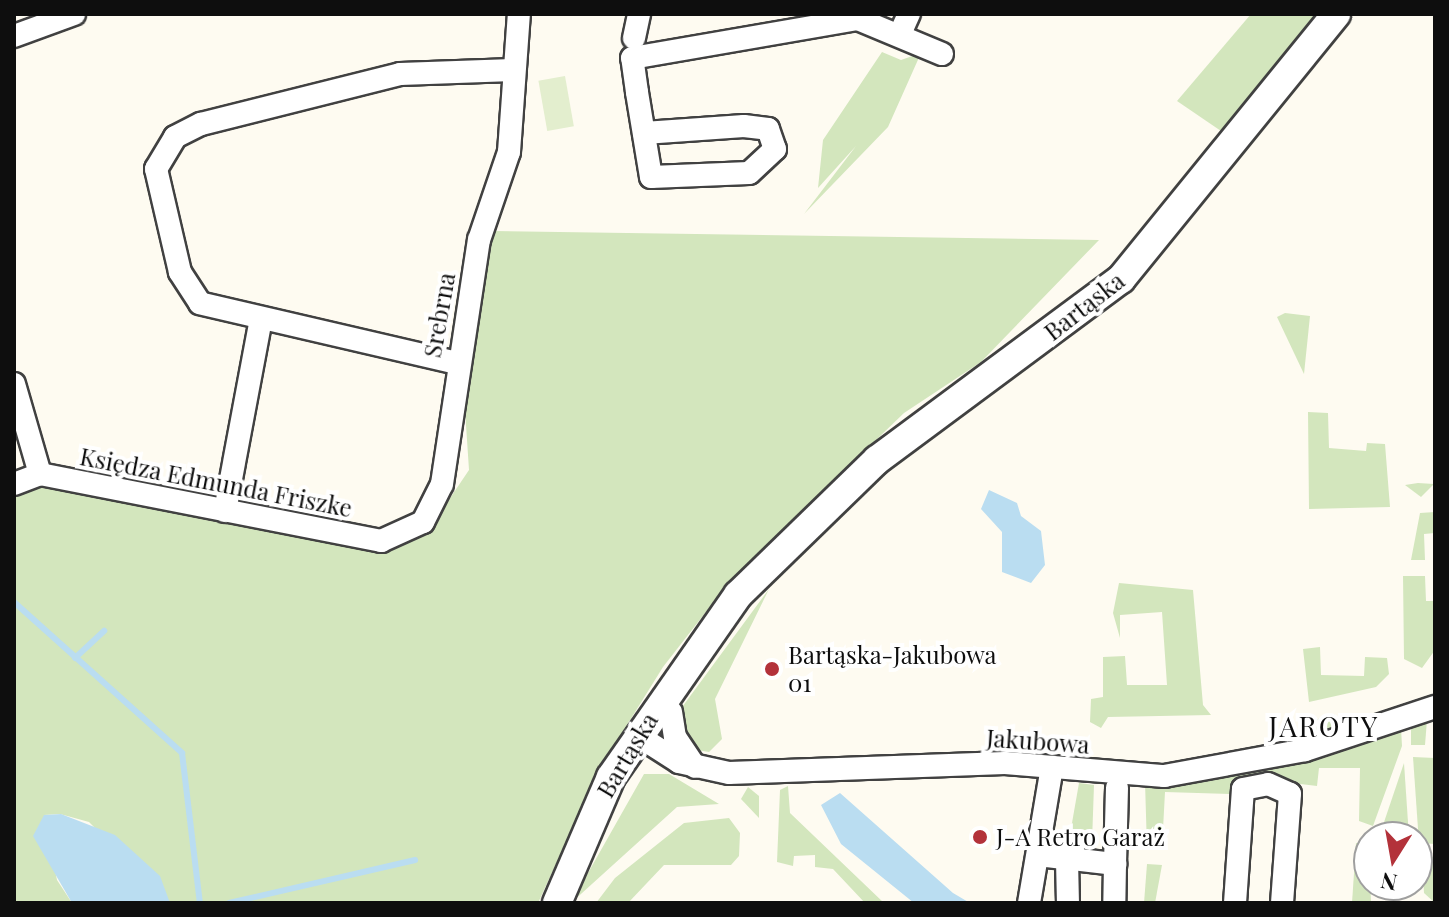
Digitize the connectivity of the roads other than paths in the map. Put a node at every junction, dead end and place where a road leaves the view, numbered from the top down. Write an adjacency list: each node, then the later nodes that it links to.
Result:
1 (74, 14): 6 (street)
2 (519, 14): 9 (street, Srebrna)
3 (639, 14): 7 (street)
4 (1336, 14): 18 (street, Bartąska)
5 (904, 24): 8 (street); 10 (street)
6 (14, 36)
7 (634, 38)
8 (942, 54)
9 (513, 70): 11 (street); 12 (street, Srebrna)
10 (644, 133): 10 (street)
11 (261, 319): 12 (street); 16 (street)
12 (457, 363): 17 (street, Srebrna)
13 (14, 384): 14 (street)
14 (40, 474): 15 (street); 16 (street, Księdza Edmunda Friszke)
15 (14, 484)
16 (225, 511): 17 (street, Księdza Edmunda Friszke)
17 (381, 541)
18 (784, 550): 20 (street, Bartąska); 21 (street, Bartąska)
19 (1435, 707): 22 (street, Jakubowa)
20 (671, 712): 21 (street, Bartąska); 23 (street)
21 (643, 740): 23 (street, Jakubowa); 28 (street, Bartąska)
22 (1052, 767): 23 (street, Jakubowa); 25 (street)
23 (696, 768)
24 (1117, 788): 27 (street)
25 (1038, 855): 26 (street); 29 (street)
26 (1067, 860): 27 (street); 30 (street)
27 (1115, 864): 31 (street)
28 (557, 903)
29 (1029, 903)
30 (1068, 903)
31 (1114, 903)
32 (1235, 903): 33 (street)
33 (1282, 903)

